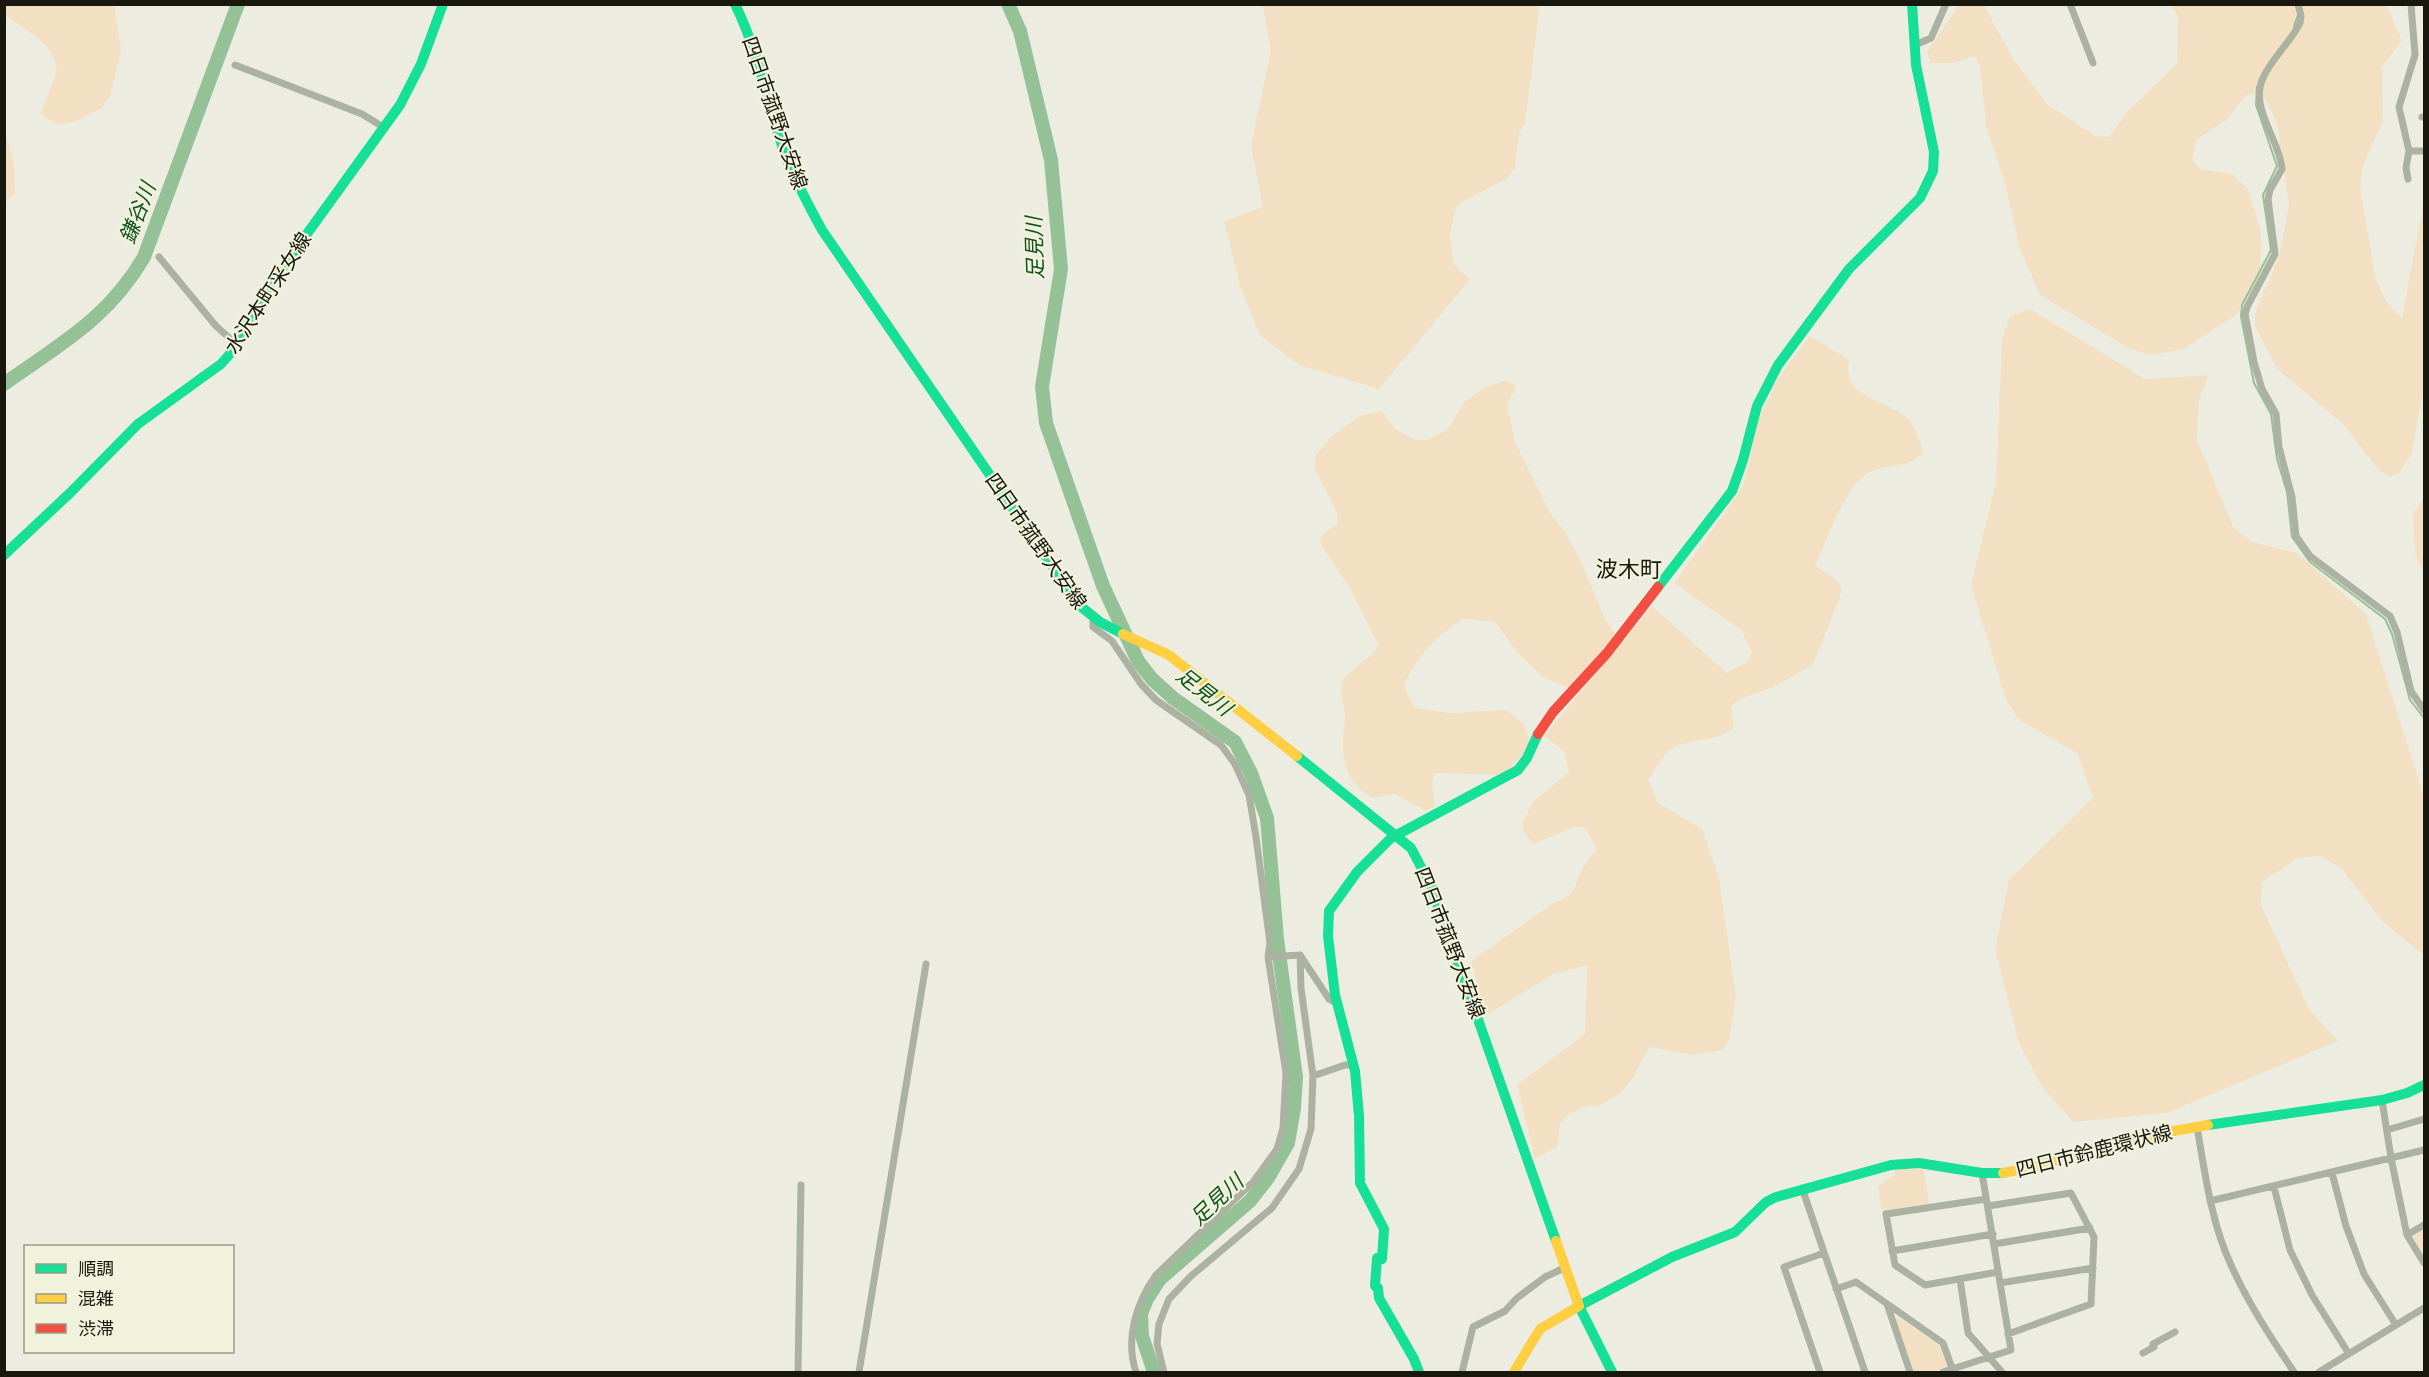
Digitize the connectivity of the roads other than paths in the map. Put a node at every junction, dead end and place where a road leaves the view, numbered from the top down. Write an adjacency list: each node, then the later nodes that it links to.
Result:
1 (443, 4): 11 (main road, 水沢本町采女線)
2 (735, 4): 18 (main road, 四日市菰野大安線)
3 (1912, 4): 8 (main road)
4 (1946, 4): 8 (street)
5 (2070, 4): 9 (street)
6 (2298, 4): 19 (street)
7 (2410, 4): 12 (street)
8 (1915, 45): 20 (main road)
9 (2093, 63)
10 (235, 65): 11 (street)
11 (383, 127): 16 (main road, 水沢本町采女線)
12 (2409, 151): 13 (street); 14 (street)
13 (2424, 151)
14 (2408, 179)
15 (159, 257): 16 (street)
16 (236, 344): 17 (main road, 水沢本町采女線)
17 (4, 555)
18 (1093, 620): 20 (main road, 四日市菰野大安線); 22 (street)
19 (2424, 710)
20 (1397, 835): 24 (main road); 49 (main road, 四日市菰野大安線)
21 (1299, 955): 22 (street); 24 (street); 26 (street)
22 (1269, 957): 67 (street)
23 (926, 964): 66 (street)
24 (1337, 1003): 25 (main road)
25 (1354, 1065): 26 (street); 69 (main road)
26 (1313, 1076): 68 (street)
27 (2424, 1085): 28 (main road, 四日市鈴鹿環状線)
28 (2382, 1100): 30 (main road, 四日市鈴鹿環状線); 31 (street)
29 (2424, 1119): 31 (street)
30 (2197, 1127): 34 (main road, 四日市鈴鹿環状線); 39 (street)
31 (2387, 1130): 33 (street)
32 (2424, 1150): 33 (street)
33 (2391, 1158): 35 (street); 44 (street)
34 (1982, 1173): 38 (main road, 四日市鈴鹿環状線); 40 (street)
35 (2332, 1173): 37 (street); 58 (street)
36 (801, 1185): 65 (street)
37 (2274, 1187): 39 (street); 62 (street)
38 (1802, 1188): 47 (street); 56 (main road, 四日市鈴鹿環状線)
39 (2210, 1201): 78 (street)
40 (1987, 1202): 42 (street); 43 (street); 46 (street)
41 (2424, 1225): 44 (street)
42 (2090, 1228): 45 (street); 50 (street)
43 (1993, 1234): 45 (street); 46 (street)
44 (2407, 1236): 48 (street)
45 (1994, 1244): 51 (street)
46 (1892, 1251): 52 (street)
47 (1824, 1253): 54 (street); 73 (street)
48 (2424, 1263)
49 (1566, 1268): 56 (main road, 四日市菰野大安線); 70 (street)
50 (2093, 1268): 53 (street); 60 (street)
51 (1998, 1272): 52 (street); 53 (street)
52 (1960, 1279): 63 (street)
53 (2000, 1283): 60 (street)
54 (1836, 1288): 55 (street); 74 (street)
55 (1887, 1304): 64 (street); 75 (street)
56 (1579, 1306): 71 (main road, 四日市鈴鹿環状線); 72 (main road)
57 (2424, 1308): 58 (street)
58 (2396, 1325): 62 (street)
59 (2175, 1332): 61 (street)
60 (2008, 1334): 63 (street)
61 (2143, 1353)
62 (2349, 1354): 79 (street)
63 (1989, 1357): 64 (street); 77 (street)
64 (1953, 1371): 76 (street)
65 (798, 1372)
66 (859, 1372)
67 (1136, 1372)
68 (1164, 1372)
69 (1419, 1372)
70 (1462, 1372)
71 (1514, 1372)
72 (1612, 1372)
73 (1820, 1372)
74 (1865, 1372)
75 (1910, 1372)
76 (1943, 1372)
77 (2002, 1372)
78 (2294, 1372)
79 (2319, 1372)

